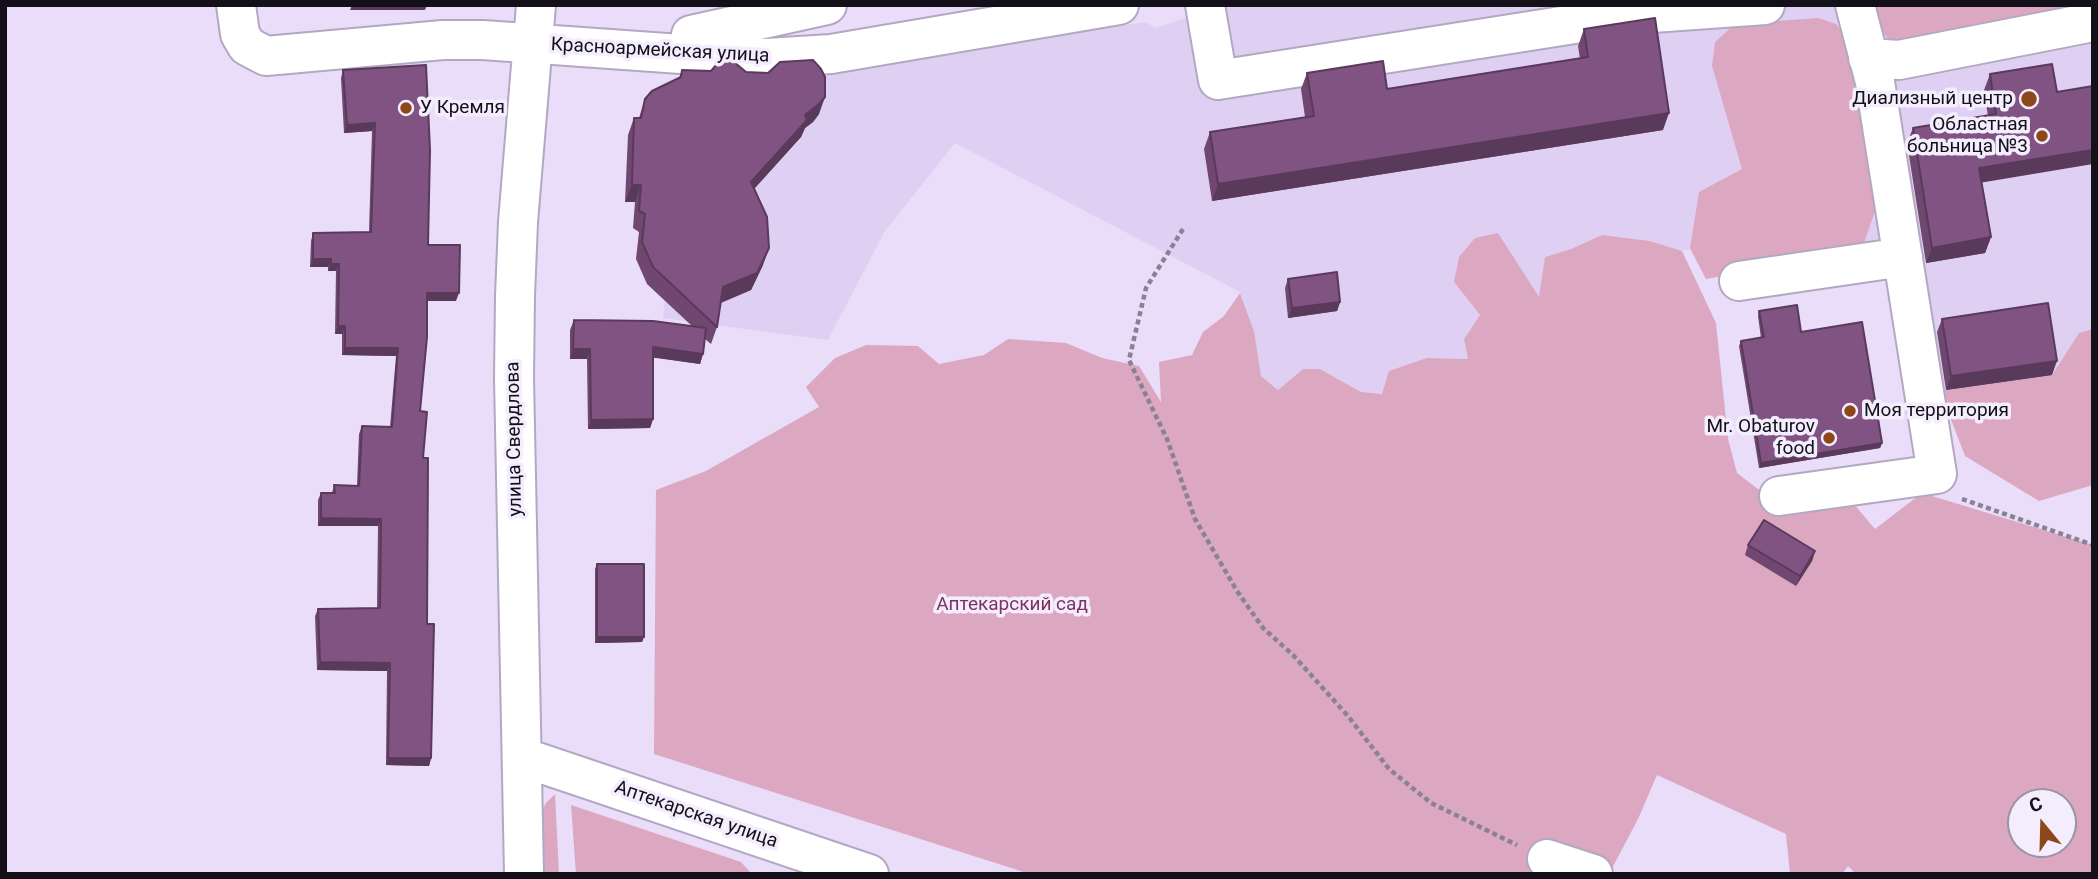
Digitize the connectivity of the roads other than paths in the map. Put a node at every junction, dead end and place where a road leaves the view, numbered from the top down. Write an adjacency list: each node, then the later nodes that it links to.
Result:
1 (236, 5): 10 (street, Красноармейская улица)
2 (536, 5): 10 (street, улица Свердлова)
3 (827, 5): 9 (street)
4 (1119, 5): 10 (street, Красноармейская улица)
5 (1205, 5): 6 (street)
6 (1765, 5)
7 (1855, 5): 11 (street)
8 (2093, 22): 11 (street)
9 (691, 35)
10 (533, 43): 15 (street, улица Свердлова)
11 (1868, 58): 12 (street)
12 (1903, 257): 13 (street); 14 (street)
13 (1739, 281)
14 (1779, 496)
15 (522, 757): 17 (street, улица Свердлова); 18 (street, Аптекарская улица)
16 (1547, 859): 19 (street)
17 (524, 874)
18 (869, 874)
19 (1593, 874)

